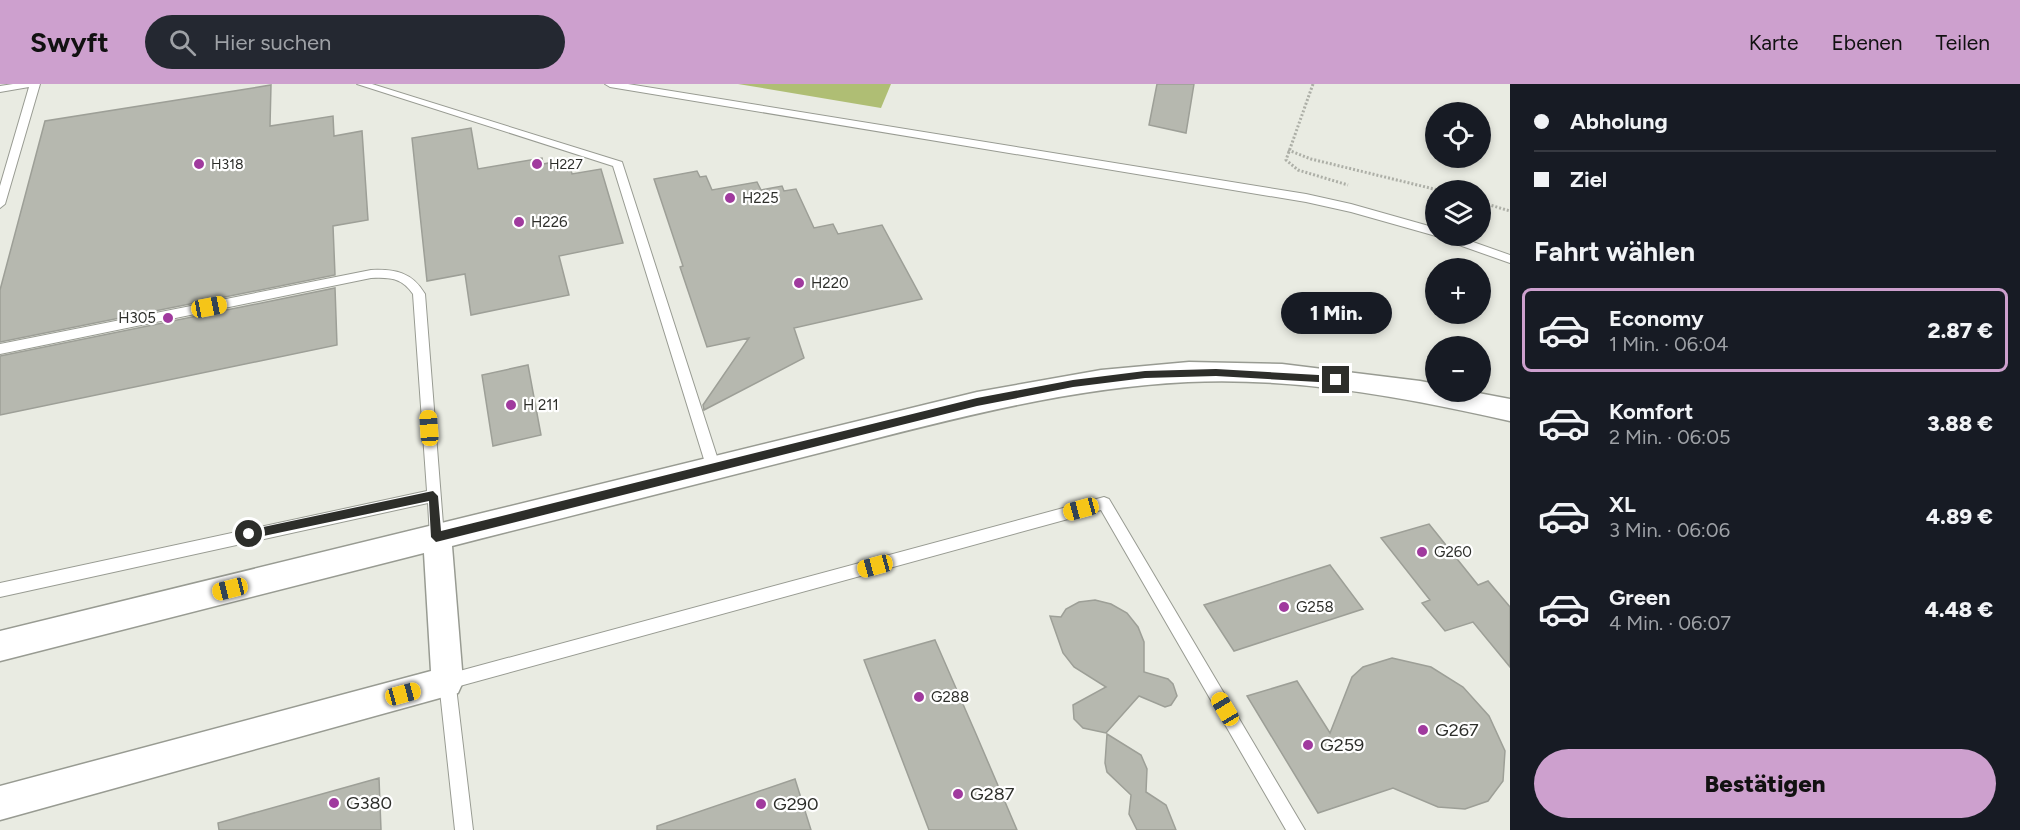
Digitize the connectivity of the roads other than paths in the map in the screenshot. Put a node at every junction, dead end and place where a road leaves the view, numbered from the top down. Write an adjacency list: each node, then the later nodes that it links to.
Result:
1 (30, 84): 5 (lane)
2 (36, 84): 6 (lane)
3 (362, 84): 13 (lane)
4 (610, 84): 8 (lane)
5 (0, 89)
6 (3, 187): 7 (lane)
7 (0, 204)
8 (1425, 229)
9 (1474, 246): 10 (lane)
10 (1510, 259)
11 (0, 349): 14 (lane)
12 (1510, 411): 13 (street)
13 (714, 469): 15 (street)
14 (433, 496): 15 (lane); 16 (lane)
15 (436, 537): 17 (street); 18 (street)
16 (0, 590)
17 (0, 646)
18 (447, 682): 19 (street); 20 (lane); 21 (lane)
19 (0, 803)
20 (464, 830)
21 (1296, 830)

